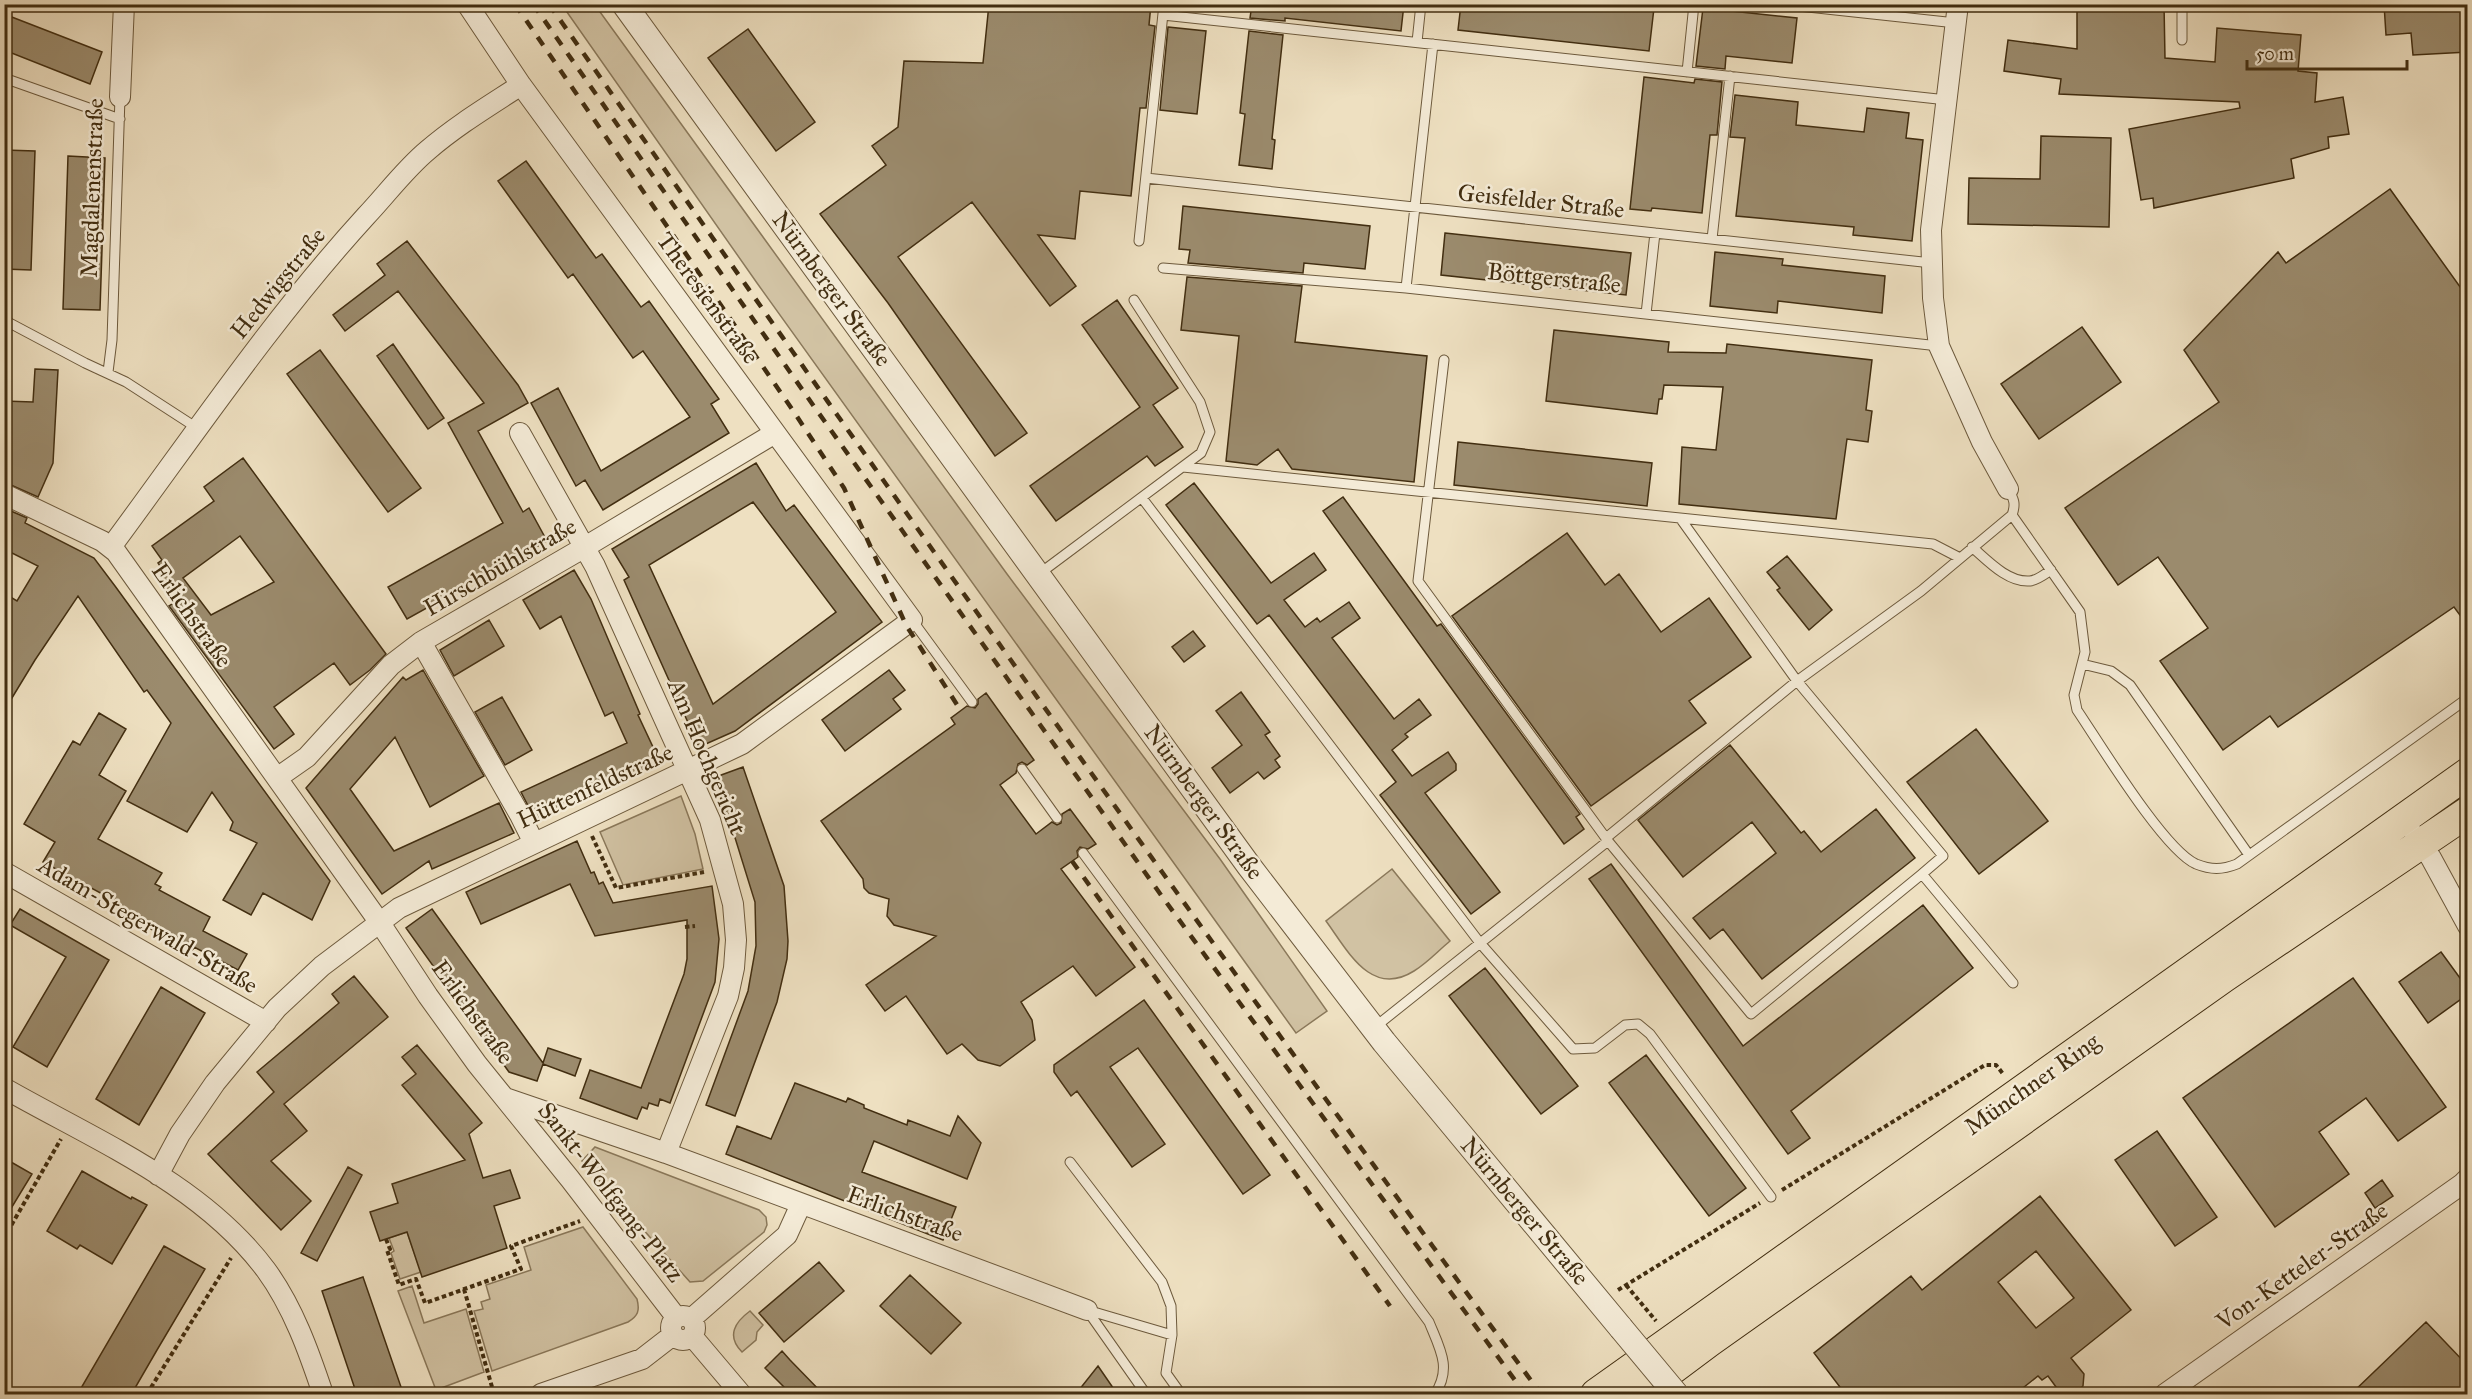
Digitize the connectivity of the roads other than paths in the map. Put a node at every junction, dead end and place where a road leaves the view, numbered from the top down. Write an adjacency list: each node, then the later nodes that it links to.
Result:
1 (124, 4): 18 (street, Magdalenenstraße)
2 (467, 4): 17 (street, Theresienstraße)
3 (624, 4): 50 (street, Nürnberger Straße)
4 (1164, 4): 10 (lane)
5 (1421, 4): 12 (lane)
6 (1694, 4): 14 (lane)
7 (1780, 4): 9 (lane)
8 (2182, 4): 11 (lane)
9 (1957, 14): 19 (street)
10 (1163, 15): 12 (lane); 21 (lane)
11 (2182, 40)
12 (1417, 42): 13 (lane)
13 (1433, 44): 14 (lane); 22 (lane)
14 (1687, 72): 15 (lane)
15 (1730, 76): 19 (lane); 24 (lane)
16 (4, 78): 20 (lane)
17 (521, 85): 35 (street, Hedwigstraße); 37 (street, Theresienstraße)
18 (120, 97): 20 (lane, Magdalenenstraße)
19 (1947, 100): 26 (street)
20 (120, 119): 34 (lane, Magdalenenstraße)
21 (1146, 178): 22 (lane, Geisfelder Straße); 25 (lane)
22 (1415, 207): 23 (lane, Geisfelder Straße); 28 (lane)
23 (1655, 233): 24 (lane, Geisfelder Straße); 30 (lane)
24 (1712, 239): 26 (lane, Geisfelder Straße)
25 (1139, 241)
26 (1932, 262): 32 (street)
27 (1163, 268): 28 (lane, Böttgerstraße)
28 (1406, 288): 30 (lane, Böttgerstraße)
29 (1134, 300): 38 (lane)
30 (1646, 314): 32 (lane, Böttgerstraße)
31 (4, 320): 34 (lane)
32 (1939, 346): 39 (street)
33 (1444, 360): 40 (lane)
34 (108, 372): 35 (lane)
35 (197, 428): 45 (street, Hedwigstraße)
36 (520, 433): 46 (street, Am Hochgericht)
37 (776, 433): 46 (street, Hirschbühlstraße); 51 (street, Theresienstraße)
38 (1183, 467): 40 (lane); 42 (lane)
39 (2008, 489): 43 (lane)
40 (1430, 493): 44 (lane); 64 (lane)
41 (4, 495): 45 (street, Erlichstraße)
42 (1142, 498): 50 (lane); 73 (lane)
43 (2012, 515): 47 (lane); 49 (lane)
44 (1680, 518): 48 (lane); 54 (lane)
45 (111, 547): 60 (street, Erlichstraße)
46 (585, 547): 52 (street, Hirschbühlstraße); 58 (street, Am Hochgericht)
47 (1972, 547): 48 (lane); 49 (lane)
48 (1960, 558): 54 (lane)
49 (2051, 570): 53 (lane)
50 (1039, 574): 76 (street, Nürnberger Straße)
51 (912, 620): 56 (lane); 58 (street, Hüttenfeldstraße)
52 (421, 642): 60 (street, Hirschbühlstraße); 65 (street)
53 (2082, 664): 68 (lane); 68 (lane)
54 (1797, 681): 64 (lane); 70 (lane)
55 (2468, 698): 68 (lane)
56 (972, 702)
57 (1022, 769): 62 (lane)
58 (687, 771): 65 (street, Hüttenfeldstraße); 79 (street, Am Hochgericht)
59 (2468, 773): 63 (main road, Münchner Ring)
60 (277, 778): 71 (street, Erlichstraße)
61 (2468, 812): 66 (main road, Münchner Ring)
62 (1057, 818)
63 (2403, 819): 66 (street); 94 (main road, Münchner Ring)
64 (1607, 840): 70 (lane); 73 (lane)
65 (534, 843): 71 (street, Hüttenfeldstraße)
66 (2422, 844): 72 (street); 95 (main road, Münchner Ring)
67 (1083, 853): 93 (lane)
68 (2249, 855)
69 (4, 872): 75 (street, Adam-Stegerwald-Straße)
70 (1922, 874): 74 (lane)
71 (380, 922): 75 (street, Hüttenfeldstraße); 78 (street, Erlichstraße)
72 (2468, 926)
73 (1480, 943): 76 (lane); 83 (lane)
74 (2013, 982)
75 (266, 1022): 81 (street, Hüttenfeldstraße)
76 (1374, 1028): 96 (street, Nürnberger Straße, bridge)
77 (4, 1088): 81 (street)
78 (505, 1098): 79 (street, Erlichstraße); 86 (street, Sankt-Wolfgang-Platz)
79 (666, 1153): 84 (street, Erlichstraße)
80 (1070, 1162): 87 (lane)
81 (158, 1175): 88 (street)
82 (2468, 1178): 97 (street, Von-Ketteler-Straße)
83 (1771, 1197)
84 (801, 1204): 85 (street, Erlichstraße); 86 (street)
85 (1087, 1310): 87 (lane); 91 (lane)
86 (683, 1327): 89 (street); 90 (street, Sankt-Wolfgang-Platz)
87 (1172, 1335): 92 (lane)
88 (323, 1395)
89 (541, 1395)
90 (741, 1395)
91 (1146, 1395)
92 (1181, 1395)
93 (1435, 1395)
94 (1596, 1395)
95 (1639, 1395)
96 (1676, 1395)
97 (2165, 1395)

